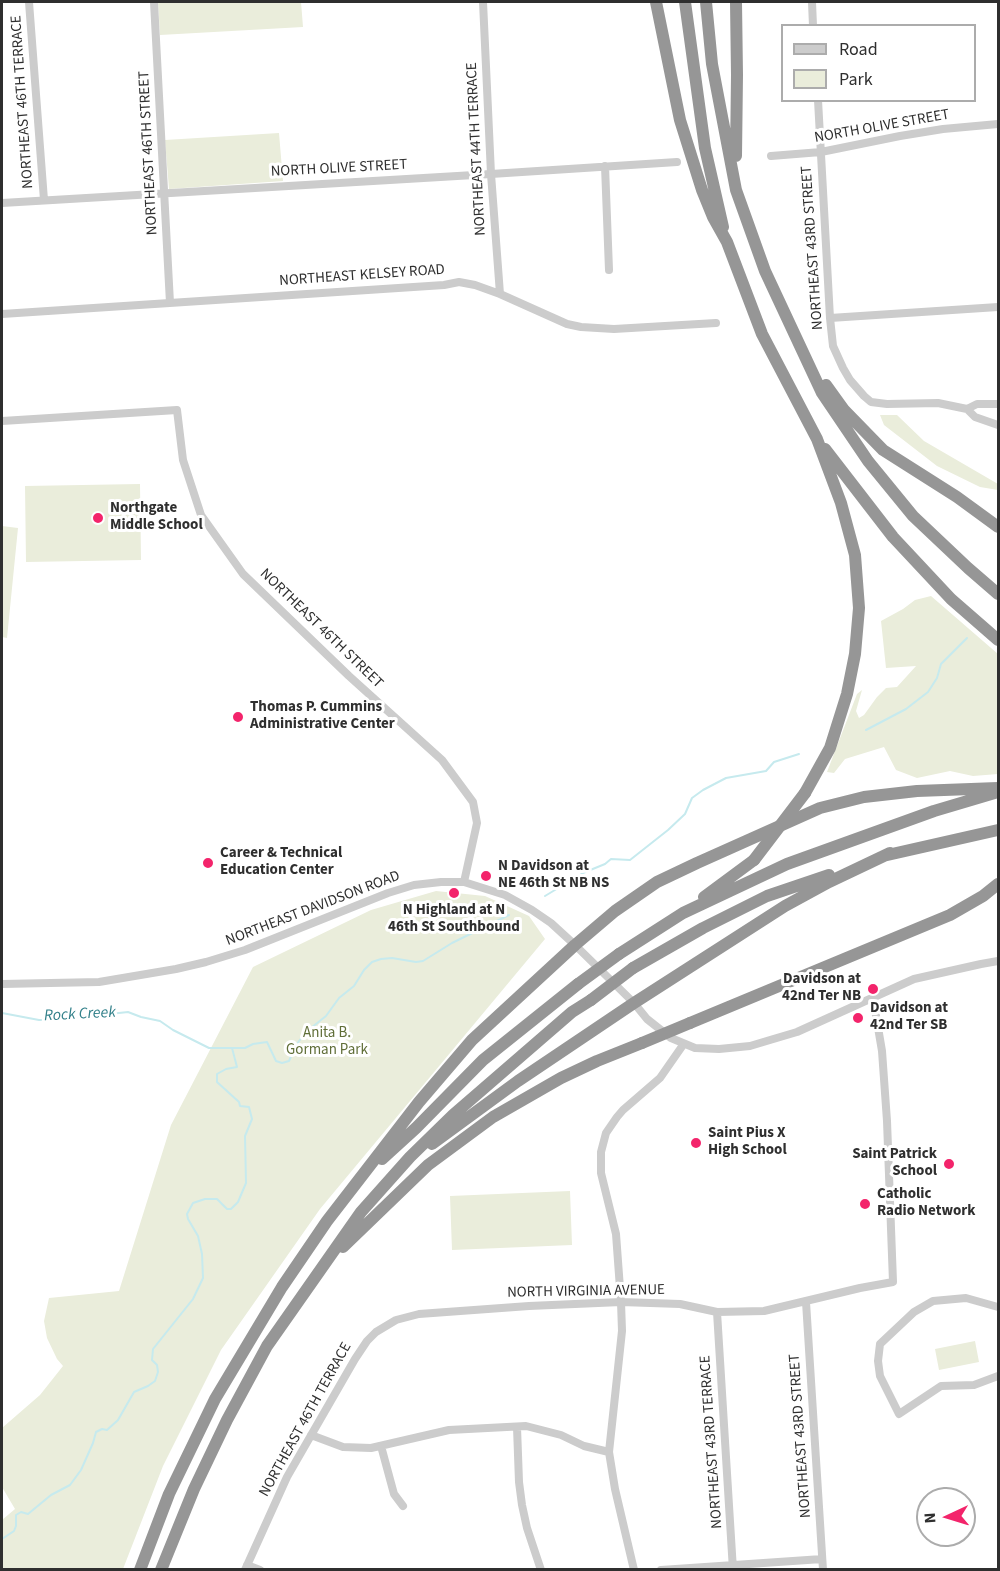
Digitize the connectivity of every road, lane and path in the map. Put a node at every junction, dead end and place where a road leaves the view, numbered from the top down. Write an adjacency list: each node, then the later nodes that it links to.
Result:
1 (29, 2): 19 (street, NORTHEAST 46TH TERRACE)
2 (154, 2): 18 (street, NORTHEAST 46TH STREET)
3 (483, 2): 16 (street, NORTHEAST 44TH TERRACE)
4 (656, 2): 21 (highway)
5 (686, 2): 21 (highway)
6 (706, 2): 17 (highway)
7 (736, 2): 17 (highway)
8 (812, 2): 9 (street)
9 (813, 24)
10 (818, 102): 12 (street, NORTHEAST 43RD STREET)
11 (999, 124): 12 (street, NORTH OLIVE STREET)
12 (821, 152): 13 (street, NORTH OLIVE STREET); 27 (street, NORTHEAST 43RD STREET)
13 (771, 156)
14 (677, 162): 15 (street, NORTH OLIVE STREET)
15 (605, 166): 16 (street, NORTH OLIVE STREET); 22 (street)
16 (491, 174): 18 (street, NORTH OLIVE STREET); 23 (street, NORTHEAST 44TH TERRACE)
17 (736, 190): 29 (highway)
18 (164, 192): 19 (street, NORTH OLIVE STREET); 24 (street, NORTHEAST 46TH STREET)
19 (44, 200): 20 (street, NORTH OLIVE STREET)
20 (2, 203)
21 (727, 242): 34 (highway)
22 (609, 270)
23 (500, 294): 24 (street, NORTHEAST KELSEY ROAD); 28 (street, NORTHEAST KELSEY ROAD)
24 (170, 303): 26 (street, NORTHEAST KELSEY ROAD)
25 (999, 307): 27 (street)
26 (2, 314)
27 (830, 318): 31 (street, NORTHEAST 43RD STREET)
28 (716, 323)
29 (804, 355): 35 (highway); 36 (highway)
30 (999, 404): 31 (street)
31 (968, 409): 33 (street)
32 (2, 421): 41 (street, NORTHEAST 46TH STREET)
33 (999, 425)
34 (817, 439): 37 (highway); 43 (highway, bridge)
35 (999, 527)
36 (999, 594)
37 (999, 640)
38 (999, 790): 43 (highway); 44 (highway)
39 (999, 830): 40 (highway)
40 (890, 853): 48 (highway); 50 (highway, bridge)
41 (464, 882): 44 (street, NORTHEAST DAVIDSON ROAD); 46 (street, NORTHEAST DAVIDSON ROAD)
42 (999, 884): 52 (highway, bridge)
43 (683, 913): 51 (highway, bridge)
44 (575, 945): 48 (street, NORTHEAST DAVIDSON ROAD); 51 (highway)
45 (999, 961): 47 (street, NORTHEAST DAVIDSON ROAD)
46 (2, 984)
47 (873, 998): 49 (street, NORTHEAST DAVIDSON ROAD); 54 (street, NORTH VIRGINIA AVENUE)
48 (634, 1003): 49 (street, NORTHEAST DAVIDSON ROAD); 50 (highway)
49 (683, 1044): 53 (street)
50 (410, 1157): 52 (highway)
51 (355, 1184): 67 (highway)
52 (323, 1267): 68 (highway)
53 (621, 1302): 56 (street, NORTH VIRGINIA AVENUE); 57 (street, NORTH VIRGINIA AVENUE); 62 (street)
54 (806, 1302): 56 (street, NORTH VIRGINIA AVENUE); 64 (street, NORTHEAST 43RD STREET)
55 (999, 1307): 58 (street)
56 (717, 1312): 66 (street, NORTHEAST 43RD TERRACE)
57 (386, 1325): 60 (street, NORTHEAST 46TH TERRACE)
58 (999, 1376)
59 (517, 1427): 61 (street); 62 (street); 70 (street)
60 (310, 1435): 61 (street); 65 (street, NORTHEAST 46TH TERRACE)
61 (381, 1446): 63 (street)
62 (609, 1452): 71 (street)
63 (403, 1506)
64 (822, 1559): 66 (street); 73 (street, NORTHEAST 43RD STREET)
65 (246, 1567): 69 (street)
66 (733, 1567): 72 (street)
67 (140, 1569)
68 (161, 1569)
69 (260, 1569)
70 (540, 1569)
71 (634, 1569)
72 (661, 1569)
73 (823, 1569)

